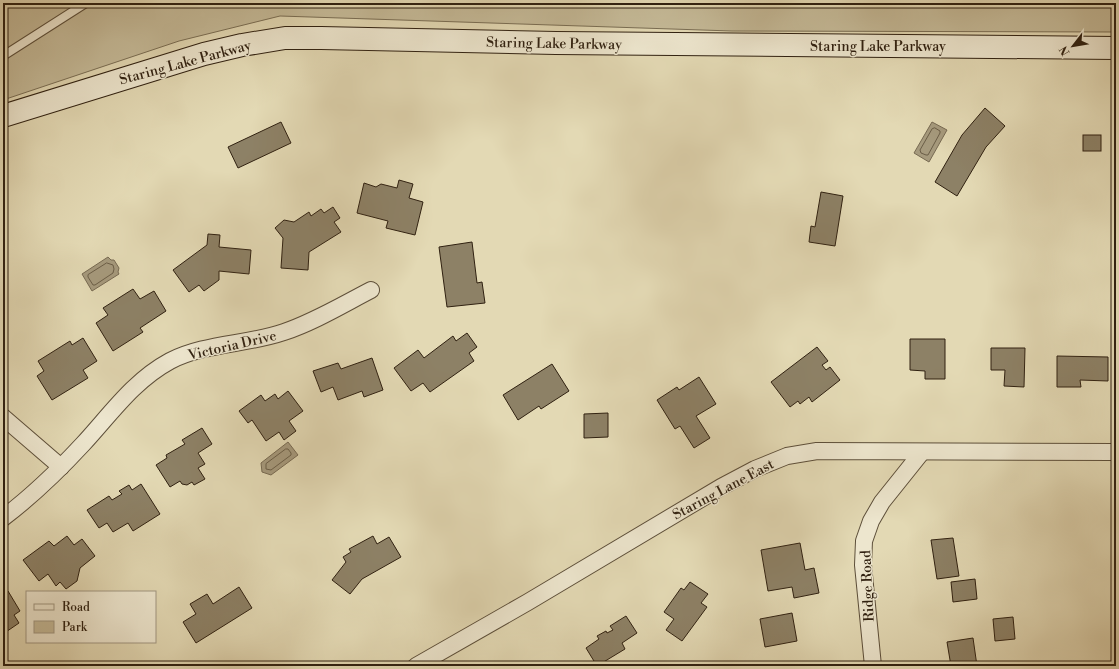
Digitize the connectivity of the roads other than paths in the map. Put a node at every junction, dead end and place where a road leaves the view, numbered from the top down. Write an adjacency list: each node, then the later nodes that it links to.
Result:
1 (86, 3): 3 (lane)
2 (1116, 48): 4 (street, Staring Lake Parkway)
3 (3, 56)
4 (3, 116)
5 (371, 290): 9 (street, Victoria Drive)
6 (3, 417): 9 (street)
7 (922, 452): 8 (street, Staring Lane East); 11 (street, Staring Lane East); 12 (street, Ridge Road)
8 (1116, 452)
9 (61, 467): 10 (street, Victoria Drive)
10 (3, 518)
11 (416, 666)
12 (873, 666)

